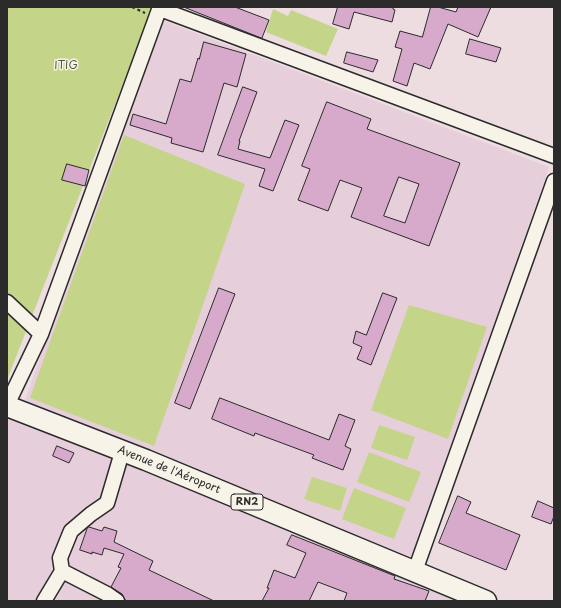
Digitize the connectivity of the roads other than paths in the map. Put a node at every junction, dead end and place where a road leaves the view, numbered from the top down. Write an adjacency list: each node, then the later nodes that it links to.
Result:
1 (160, 8): 2 (street); 5 (street)
2 (554, 156)
3 (554, 181): 9 (street)
4 (7, 302): 5 (street)
5 (41, 334): 6 (street)
6 (7, 406): 7 (highway, Avenue de l'Aéroport / RN2)
7 (124, 451): 8 (street); 9 (highway, Avenue de l'Aéroport / RN2)
8 (62, 571): 10 (street); 11 (street)
9 (415, 571): 12 (highway, Avenue de l'Aéroport / RN2)
10 (44, 601)
11 (117, 601)
12 (486, 601)

